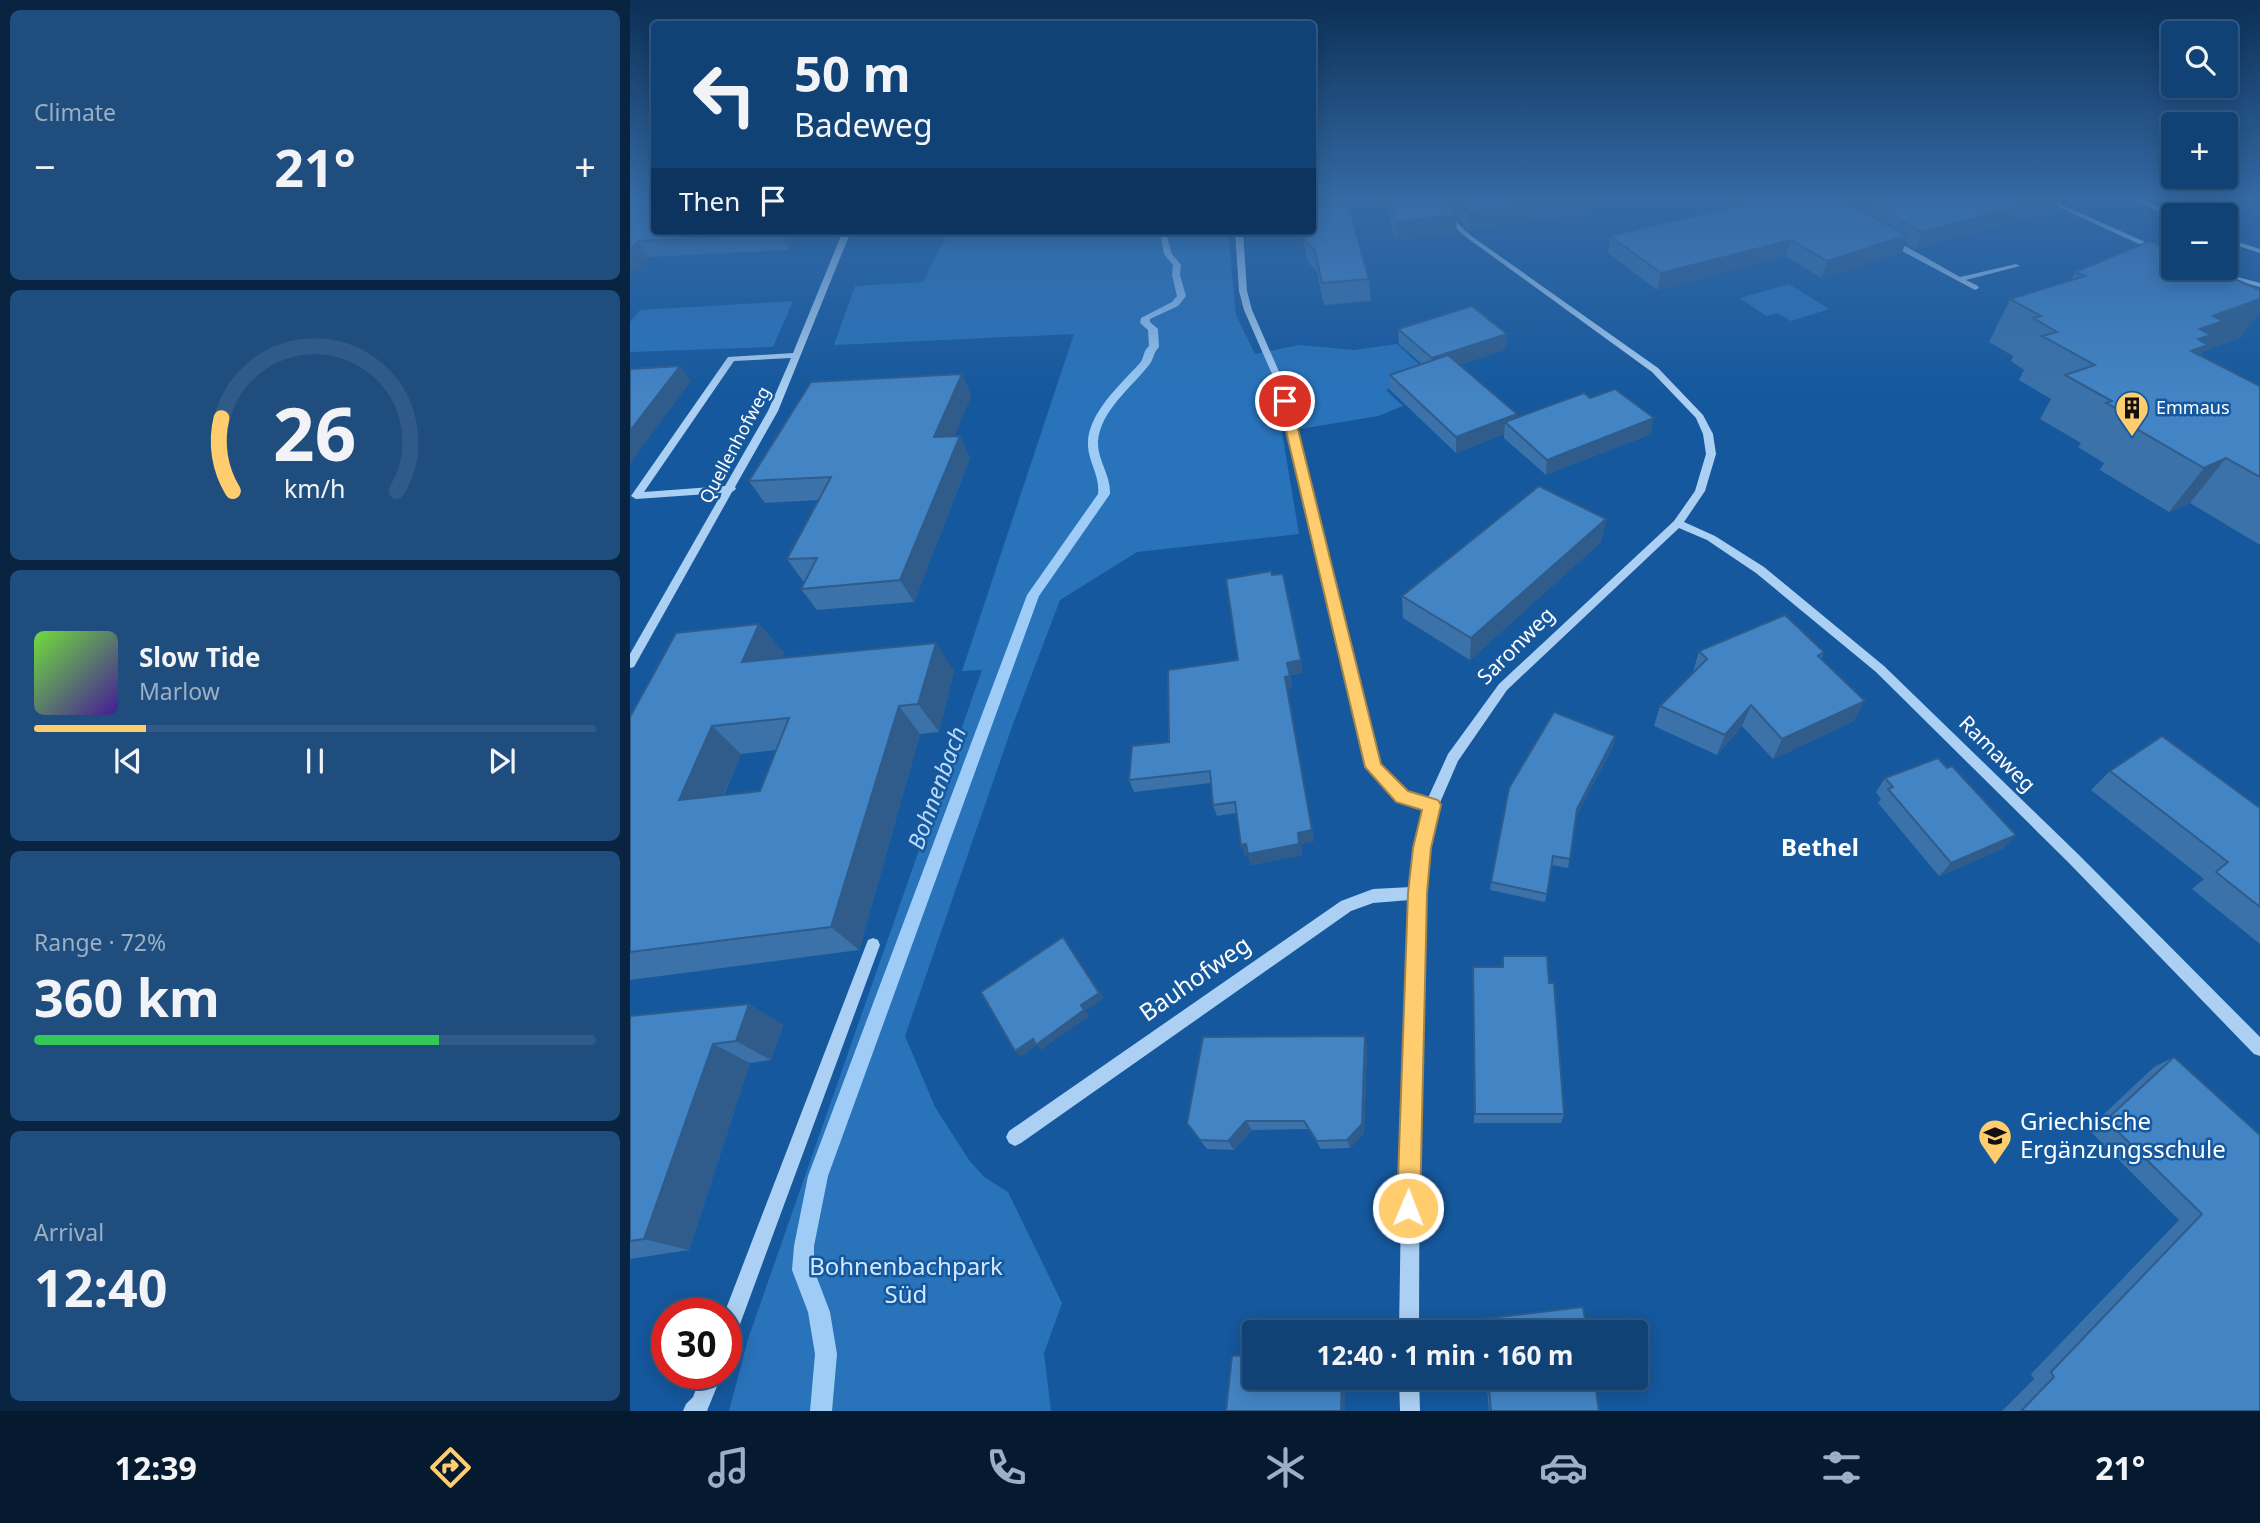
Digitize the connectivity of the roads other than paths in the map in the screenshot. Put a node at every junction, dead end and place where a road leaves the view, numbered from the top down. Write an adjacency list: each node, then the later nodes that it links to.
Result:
1 (833, 265): 10 (street, Quellenhofweg)
2 (1241, 265): 14 (street)
3 (1508, 265): 12 (street, Saronweg)
4 (1933, 265): 6 (street)
5 (2016, 265): 6 (street)
6 (1958, 279): 9 (street)
7 (2238, 279): 8 (street)
8 (2260, 285)
9 (1975, 288)
10 (797, 355): 11 (street, Quellenhofweg); 11 (street)
11 (731, 489): 13 (street, Quellenhofweg)
12 (1678, 523): 14 (street, Saronweg); 17 (street, Ramaweg)
13 (630, 664)
14 (1432, 805): 15 (street, Saronweg)
15 (1417, 893): 18 (street, Bauhofweg); 20 (street, Saronweg)
16 (873, 946): 19 (street)
17 (2260, 1048)
18 (1015, 1137)
19 (740, 1298)
20 (1409, 1320)
21 (705, 1389): 23 (street)
22 (1409, 1390): 24 (street)
23 (697, 1408)
24 (1410, 1411)

